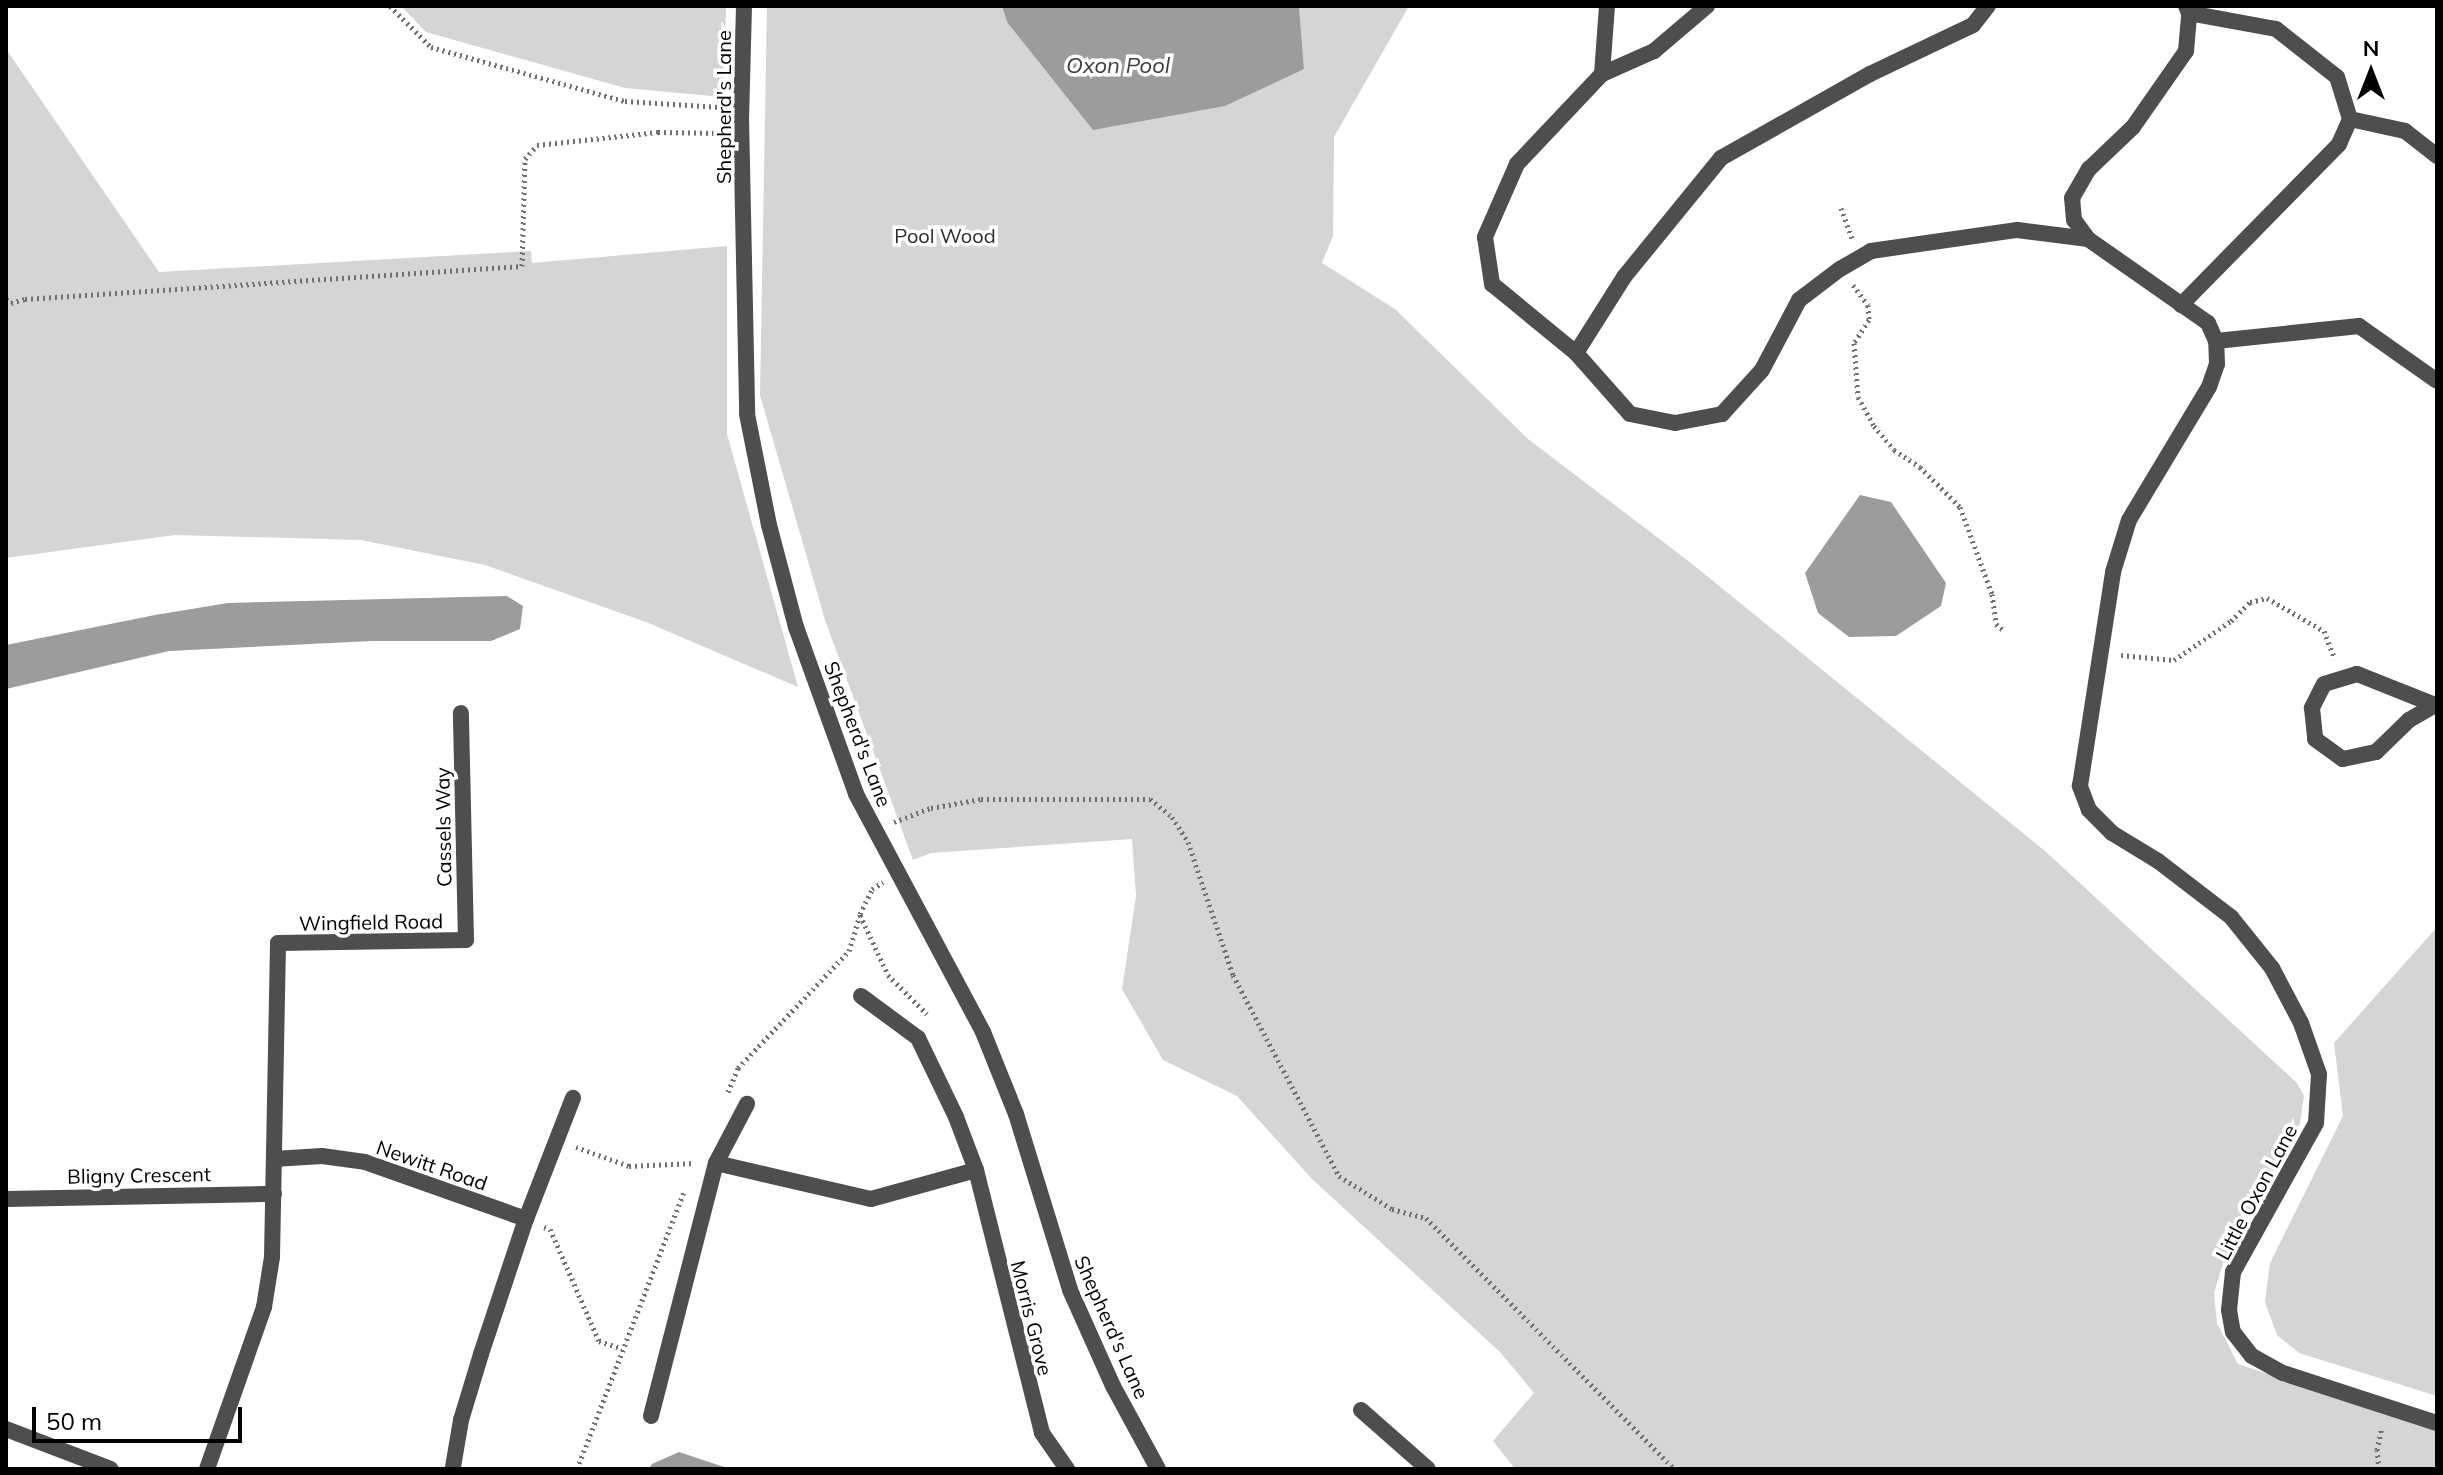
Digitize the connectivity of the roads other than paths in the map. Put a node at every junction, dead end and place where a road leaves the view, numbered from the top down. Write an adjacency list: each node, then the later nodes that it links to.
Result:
1 (744, 6): 34 (street, Shepherd's Lane)
2 (1607, 6): 6 (street)
3 (1707, 6): 6 (street)
4 (1988, 6): 12 (street)
5 (2187, 10): 7 (street); 9 (street)
6 (1602, 74): 12 (street)
7 (2350, 119): 8 (street); 10 (street)
8 (2437, 156)
9 (2088, 239): 10 (street); 12 (street)
10 (2181, 305): 11 (street)
11 (2216, 341): 13 (street); 28 (street, Little Oxon Lane)
12 (1576, 353)
13 (2437, 381)
14 (2436, 704): 14 (street)
15 (461, 713): 16 (street, Cassels Way)
16 (466, 940): 20 (street, Wingfield Road)
17 (861, 996): 22 (street, Morris Grove)
18 (573, 1098): 25 (street)
19 (747, 1104): 21 (street)
20 (274, 1159): 23 (street); 25 (street, Newitt Road)
21 (716, 1163): 22 (street); 27 (street)
22 (976, 1170): 33 (street, Morris Grove)
23 (274, 1194): 24 (street, Bligny Crescent); 32 (street)
24 (6, 1199)
25 (526, 1219): 30 (street)
26 (1361, 1410): 35 (street)
27 (651, 1416)
28 (2437, 1423)
29 (6, 1429): 31 (street)
30 (453, 1467)
31 (111, 1469)
32 (207, 1469)
33 (1067, 1469)
34 (1158, 1469)
35 (1428, 1469)

